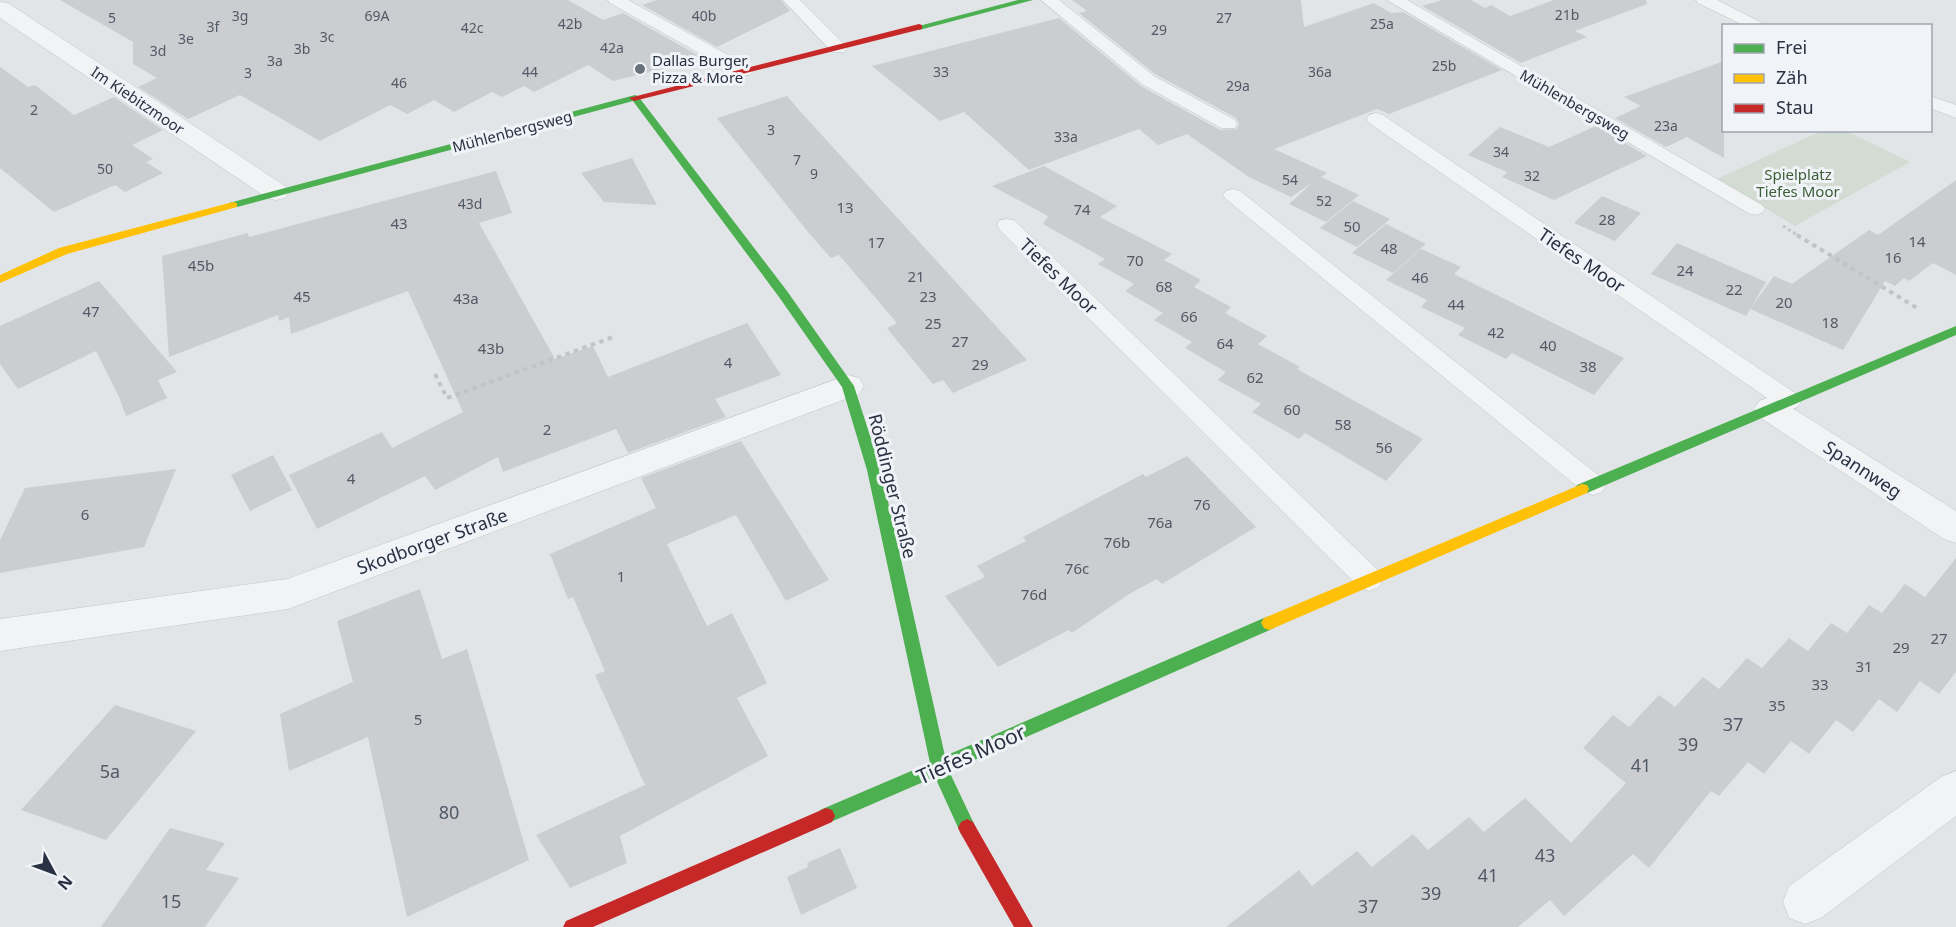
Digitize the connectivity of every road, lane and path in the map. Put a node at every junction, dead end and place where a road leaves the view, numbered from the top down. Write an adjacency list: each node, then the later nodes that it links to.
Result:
1 (616, 0): 11 (lane)
2 (791, 0): 10 (lane)
3 (1029, 0): 7 (street, Mühlenbergsweg)
4 (1049, 0): 16 (lane)
5 (1395, 0): 19 (lane, Mühlenbergsweg)
6 (1704, 0): 9 (lane)
7 (988, 5): 10 (street, Mühlenbergsweg)
8 (0, 8): 17 (street, Im Kiebitzmoor)
9 (1756, 24)
10 (838, 48): 11 (street, Mühlenbergsweg)
11 (744, 71): 12 (street, Mühlenbergsweg)
12 (635, 99): 17 (street, Mühlenbergsweg); 25 (street, Röddinger Straße)
13 (1932, 102): 14 (lane)
14 (1956, 112)
15 (1376, 119): 26 (lane, Tiefes Moor)
16 (1228, 124)
17 (276, 192): 21 (street, Mühlenbergsweg)
18 (1233, 195): 27 (lane)
19 (1755, 209): 22 (path)
20 (1007, 225): 29 (lane, Tiefes Moor)
21 (0, 279)
22 (1955, 330): 26 (street, Tiefes Moor)
23 (613, 337): 24 (path)
24 (435, 374)
25 (848, 386): 30 (street, Skodborger Straße); 31 (street, Röddinger Straße)
26 (1779, 405): 27 (street, Tiefes Moor); 28 (street, Spannweg)
27 (1593, 485): 29 (street, Tiefes Moor)
28 (1956, 530)
29 (1369, 579): 31 (street, Tiefes Moor)
30 (0, 635)
31 (939, 768): 34 (street, Tiefes Moor); 35 (street, Röddinger Straße)
32 (1956, 791): 33 (street)
33 (1805, 902)
34 (572, 927)
35 (1024, 927)

